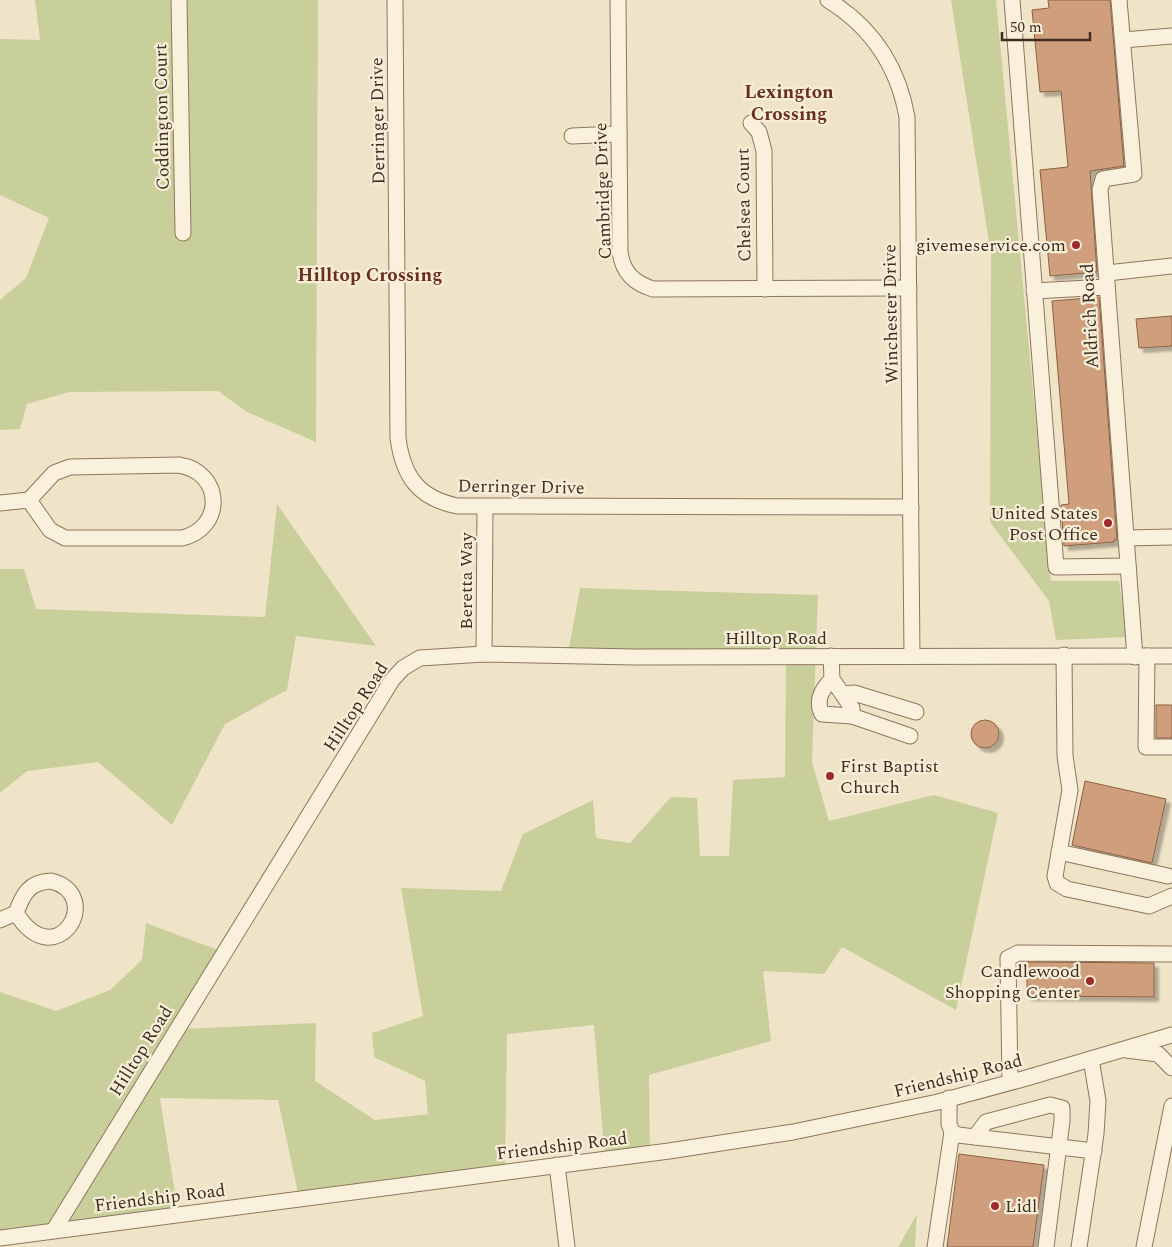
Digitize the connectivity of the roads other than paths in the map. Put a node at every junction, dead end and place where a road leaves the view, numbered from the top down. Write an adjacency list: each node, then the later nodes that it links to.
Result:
1 (178, 0): 12 (street, Coddington Court)
2 (395, 0): 20 (street, Derringer Drive)
3 (618, 0): 10 (street, Cambridge Drive)
4 (828, 0): 15 (street, Winchester Drive)
5 (1012, 0): 17 (street)
6 (1119, 0): 8 (street, Aldrich Road)
7 (1172, 36): 8 (street)
8 (1123, 40): 14 (street, Aldrich Road)
9 (752, 123): 16 (street, Chelsea Court)
10 (619, 134): 11 (street); 16 (street, Cambridge Drive)
11 (572, 136)
12 (183, 233)
13 (1172, 266): 14 (street)
14 (1107, 280): 17 (street); 23 (street, Aldrich Road)
15 (909, 288): 16 (street, Cambridge Drive); 21 (street, Winchester Drive)
16 (765, 289)
17 (1034, 291): 24 (street)
18 (29, 500): 18 (street); 19 (street)
19 (0, 504)
20 (485, 507): 21 (street, Derringer Drive); 25 (street, Beretta Way)
21 (911, 507): 28 (street, Winchester Drive)
22 (1172, 536): 23 (street)
23 (1126, 538): 24 (street, Aldrich Road)
24 (1128, 566): 29 (street, Aldrich Road)
25 (484, 654): 27 (street, Hilltop Road); 55 (street, Hilltop Road)
26 (1064, 655): 28 (street, Hilltop Road); 29 (street, Hilltop Road); 37 (street)
27 (830, 656): 28 (street, Hilltop Road); 31 (street)
28 (912, 656)
29 (1141, 656): 30 (street, Hilltop Road); 36 (street, Aldrich Road)
30 (1172, 656)
31 (832, 679): 32 (street); 34 (street)
32 (843, 694): 33 (street); 34 (street)
33 (916, 712)
34 (852, 716): 35 (street)
35 (910, 736)
36 (1172, 747)
37 (1059, 852): 38 (street); 39 (street)
38 (1168, 876)
39 (1172, 896)
40 (16, 913): 41 (street)
41 (0, 920)
42 (1172, 954): 47 (street)
43 (1172, 1034): 44 (street, Friendship Road)
44 (1120, 1050): 45 (street, Friendship Road); 46 (street, Friendship Road)
45 (1091, 1059): 47 (street, Friendship Road); 53 (street)
46 (1172, 1068)
47 (1010, 1082): 48 (street, Friendship Road)
48 (949, 1098): 50 (street); 54 (street, Friendship Road)
49 (1172, 1106): 61 (street)
50 (952, 1132): 51 (street); 58 (street)
51 (975, 1137): 52 (street); 52 (street)
52 (1058, 1147): 53 (street); 59 (street)
53 (1094, 1151): 60 (street)
54 (557, 1165): 55 (street, Friendship Road); 57 (street)
55 (54, 1230): 56 (street, Friendship Road)
56 (0, 1238)
57 (567, 1247)
58 (935, 1247)
59 (1046, 1247)
60 (1079, 1247)
61 (1144, 1247)

